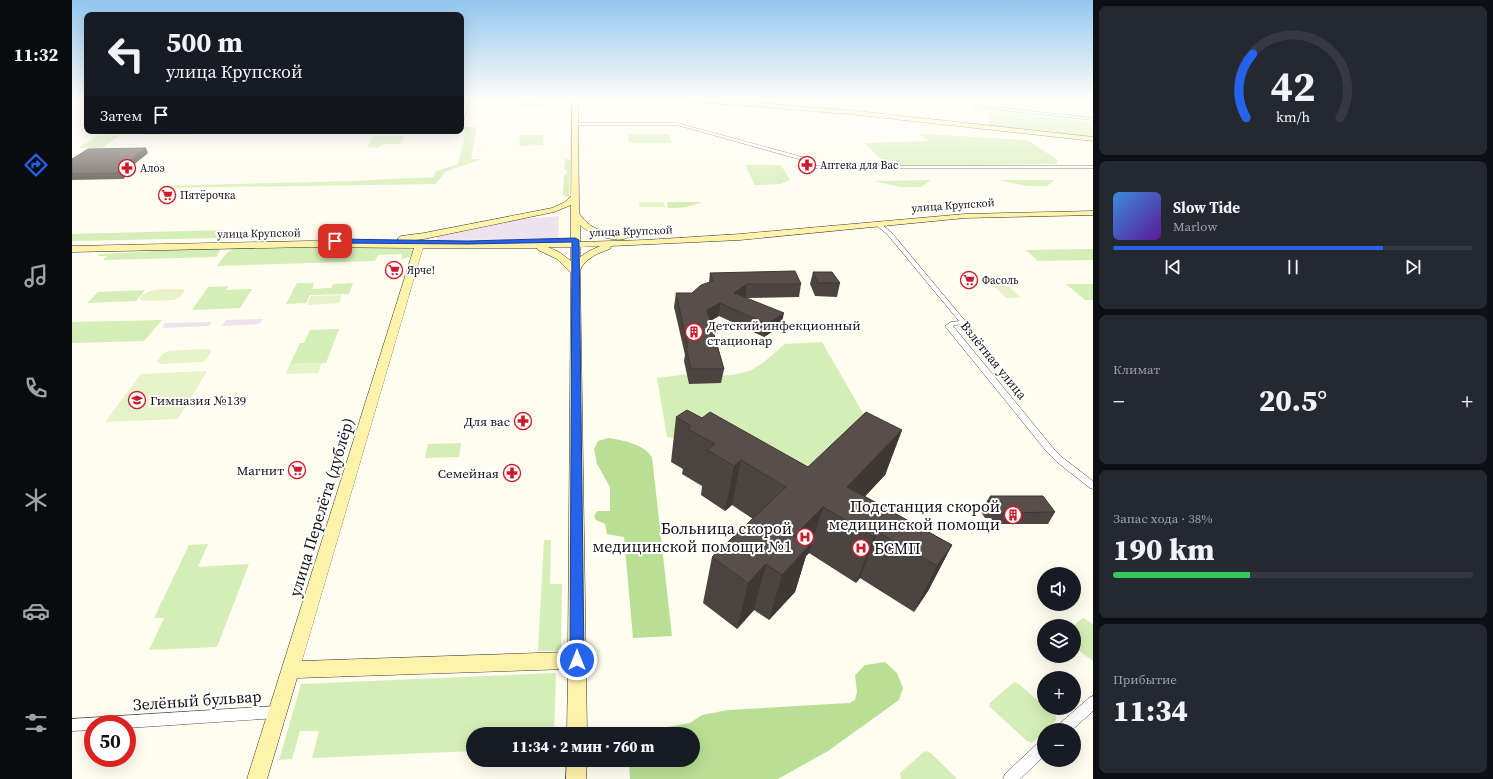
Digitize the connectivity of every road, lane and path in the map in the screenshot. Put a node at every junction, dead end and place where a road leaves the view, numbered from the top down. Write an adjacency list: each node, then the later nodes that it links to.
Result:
1 (575, 135): 6 (main road)
2 (718, 135): 5 (street)
3 (1059, 135): 4 (main road)
4 (1093, 139)
5 (1093, 167)
6 (575, 197): 9 (main road); 12 (main road)
7 (1093, 209): 10 (main road, улица Крупской)
8 (1093, 213): 10 (main road, улица Крупской)
9 (576, 214): 11 (main road); 13 (main road)
10 (875, 221): 11 (main road, улица Крупской); 14 (main road, улица Крупской); 19 (street, Взлётная улица)
11 (654, 238): 13 (main road, улица Крупской)
12 (360, 241): 13 (main road, улица Крупской); 17 (main road, улица Крупской)
13 (575, 242): 14 (main road, улица Крупской); 16 (main road, улица Крупской); 18 (main road)
14 (626, 244): 18 (main road)
15 (419, 245): 16 (main road, улица Крупской); 17 (main road, улица Крупской); 21 (main road, улица Перелёта (дублёр))
16 (520, 245): 18 (main road)
17 (72, 248)
18 (575, 272): 20 (main road)
19 (1093, 486)
20 (577, 660): 21 (main road); 26 (main road)
21 (290, 670): 23 (main road, улица Перелёта (дублёр))
22 (1093, 702): 24 (street)
23 (277, 712): 25 (street, Зелёный бульвар); 29 (main road, улица Перелёта (дублёр))
24 (1070, 723)
25 (72, 725)
26 (577, 727)
27 (1037, 754): 31 (street)
28 (577, 767): 30 (main road)
29 (257, 779)
30 (576, 779)
31 (1010, 779)

